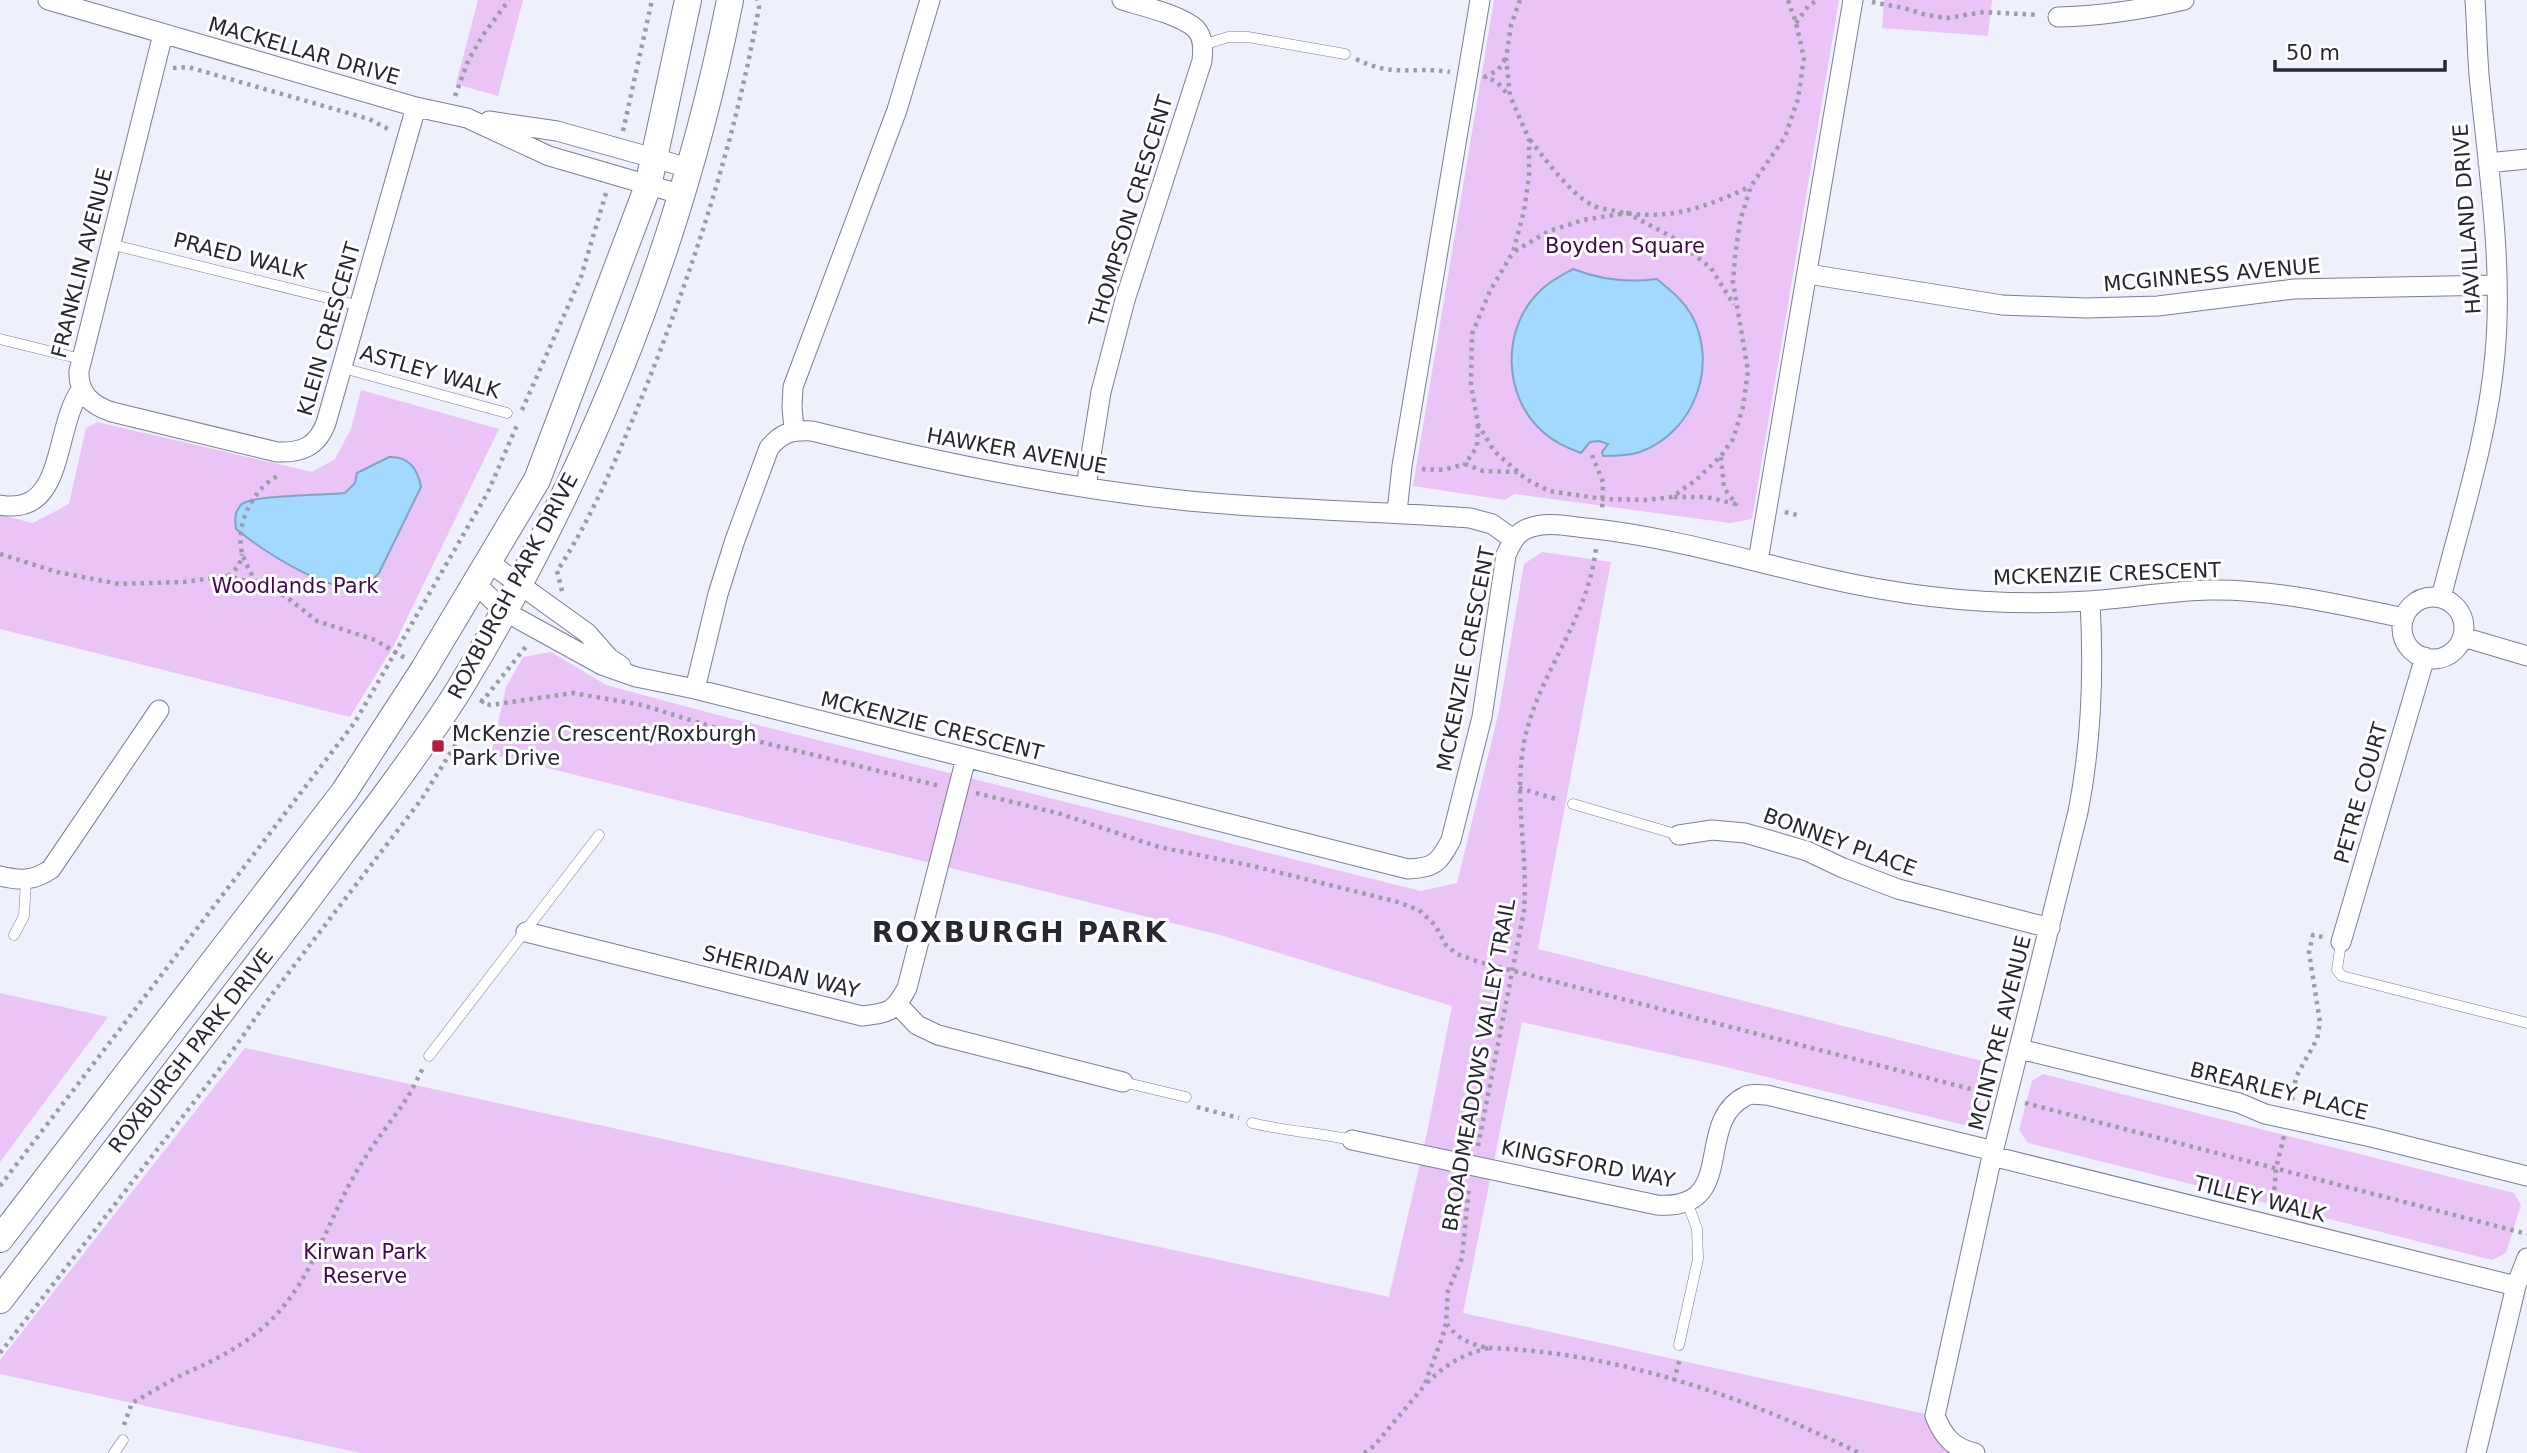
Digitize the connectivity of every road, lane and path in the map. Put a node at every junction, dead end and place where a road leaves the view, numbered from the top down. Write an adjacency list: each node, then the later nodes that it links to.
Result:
1 (48, 0): 17 (street, MACKELLAR DRIVE)
2 (509, 0): 25 (path)
3 (652, 0): 28 (path)
4 (688, 0): 29 (street, ROXBURGH PARK DRIVE)
5 (730, 0): 32 (street, ROXBURGH PARK DRIVE)
6 (930, 0): 50 (street)
7 (1122, 0): 18 (street)
8 (1480, 0): 22 (street)
9 (1520, 0): 20 (path)
10 (1788, 0): 16 (path)
11 (1818, 0): 16 (path)
12 (2184, 0): 15 (street)
13 (2475, 0): 31 (street, HAVILLAND DRIVE)
14 (1862, 1): 15 (path); 40 (street)
15 (2058, 17)
16 (1797, 23): 35 (path)
17 (163, 34): 21 (street, FRANKLIN AVENUE); 24 (street, MACKELLAR DRIVE)
18 (1203, 45): 19 (lane); 55 (street, THOMPSON CRESCENT)
19 (1345, 54): 22 (path)
20 (1506, 58): 22 (path); 23 (path)
21 (155, 65): 26 (path); 38 (street, FRANKLIN AVENUE)
22 (1477, 76): 23 (path); 59 (street)
23 (1510, 96): 27 (path)
24 (416, 107): 25 (street, MACKELLAR DRIVE); 26 (street, KLEIN CRESCENT)
25 (458, 115): 28 (street, MACKELLAR DRIVE); 33 (street, MACKELLAR DRIVE)
26 (408, 136): 42 (street, KLEIN CRESCENT)
27 (1529, 139): 37 (path); 39 (path)
28 (618, 148): 29 (street, MACKELLAR DRIVE)
29 (654, 159): 32 (street, MACKELLAR DRIVE); 34 (street, ROXBURGH PARK DRIVE)
30 (2527, 159): 31 (street)
31 (2488, 163): 41 (street, HAVILLAND DRIVE)
32 (689, 168): 36 (street, ROXBURGH PARK DRIVE)
33 (611, 175): 34 (street, MACKELLAR DRIVE); 75 (path)
34 (648, 186): 36 (street, MACKELLAR DRIVE); 65 (street, ROXBURGH PARK DRIVE)
35 (1751, 186): 37 (path); 43 (path)
36 (683, 195): 67 (street, ROXBURGH PARK DRIVE)
37 (1627, 213): 39 (path); 43 (path)
38 (110, 244): 42 (lane, PRAED WALK); 45 (street, FRANKLIN AVENUE)
39 (1513, 252): 49 (path)
40 (1808, 274): 41 (street, MCGINNESS AVENUE); 64 (street)
41 (2497, 285): 69 (street, HAVILLAND DRIVE)
42 (360, 306): 46 (street, KLEIN CRESCENT)
43 (1737, 308): 52 (path)
44 (0, 339): 45 (lane)
45 (81, 359): 47 (street, FRANKLIN AVENUE)
46 (342, 368): 47 (street, KLEIN CRESCENT); 48 (lane, ASTLEY WALK)
47 (81, 390): 58 (street, FRANKLIN AVENUE)
48 (507, 414)
49 (1478, 424): 53 (path); 53 (path)
50 (794, 430): 55 (street, HAWKER AVENUE); 81 (street)
51 (1592, 455): 57 (path)
52 (1721, 456): 56 (path); 56 (path)
53 (1519, 472): 57 (path)
54 (290, 473): 62 (path)
55 (1086, 486): 59 (street, HAWKER AVENUE)
56 (1672, 497): 57 (path)
57 (1604, 499): 60 (path, BROADMEADOWS VALLEY TRAIL)
58 (0, 505)
59 (1397, 512): 61 (street, HAWKER AVENUE)
60 (1598, 529): 61 (street, MCKENZIE CRESCENT); 64 (street, MCKENZIE CRESCENT); 88 (path, BROADMEADOWS VALLEY TRAIL)
61 (1513, 539): 86 (street, MCKENZIE CRESCENT)
62 (242, 553): 66 (path); 68 (path)
63 (0, 554): 66 (path)
64 (1758, 561): 70 (street, MCKENZIE CRESCENT)
65 (482, 572): 67 (street, MCKENZIE CRESCENT); 71 (street, MCKENZIE CRESCENT); 78 (street, ROXBURGH PARK DRIVE)
66 (228, 576): 68 (path)
67 (519, 582): 71 (street, ROXBURGH PARK DRIVE); 79 (street, MCKENZIE CRESCENT)
68 (256, 584): 75 (path)
69 (2441, 598): 72 (street); 73 (street)
70 (2090, 601): 72 (street, MCKENZIE CRESCENT); 94 (street, MCINTYRE AVENUE)
71 (504, 611): 79 (street, MCKENZIE CRESCENT); 80 (street, ROXBURGH PARK DRIVE)
72 (2404, 618): 77 (street)
73 (2463, 637): 76 (street); 77 (street)
74 (533, 638): 82 (path)
75 (395, 652): 78 (path); 111 (path)
76 (2527, 656)
77 (2425, 657): 97 (street, PETRE COURT)
78 (424, 669): 116 (street, ROXBURGH PARK DRIVE)
79 (636, 677): 81 (street, MCKENZIE CRESCENT)
80 (460, 689): 82 (path); 119 (street, ROXBURGH PARK DRIVE)
81 (695, 689): 86 (street, MCKENZIE CRESCENT)
82 (483, 701): 84 (path); 87 (path)
83 (159, 710): 93 (street)
84 (476, 712)
85 (469, 723): 123 (path)
86 (966, 758): 87 (street)
87 (958, 787): 98 (path); 99 (street)
88 (1519, 788): 89 (path); 98 (path, BROADMEADOWS VALLEY TRAIL)
89 (1573, 804): 91 (lane, BONNEY PLACE)
90 (599, 835): 95 (lane)
91 (1679, 835): 94 (street, BONNEY PLACE)
92 (0, 876): 93 (street)
93 (26, 880): 96 (lane)
94 (2050, 928): 101 (street, MCINTYRE AVENUE)
95 (526, 932): 99 (street, SHERIDAN WAY); 102 (lane)
96 (14, 935)
97 (2341, 942): 100 (lane); 105 (path)
98 (1514, 971): 109 (path, BROADMEADOWS VALLEY TRAIL)
99 (898, 1006): 103 (street)
100 (2527, 1023)
101 (2020, 1049): 105 (street, BREARLEY PLACE); 108 (street, MCINTYRE AVENUE)
102 (429, 1056): 125 (path)
103 (1123, 1082): 104 (lane)
104 (1186, 1097): 106 (path)
105 (2288, 1120): 110 (street, BREARLEY PLACE); 113 (path)
106 (1252, 1123): 107 (lane)
107 (1352, 1140): 109 (street, KINGSFORD WAY)
108 (1993, 1153): 112 (street, KINGSFORD WAY); 113 (street, TILLEY WALK); 129 (street, MCINTYRE AVENUE)
109 (1474, 1165): 112 (street, KINGSFORD WAY); 120 (path, BROADMEADOWS VALLEY TRAIL)
110 (2527, 1176)
111 (0, 1186)
112 (1688, 1204): 121 (lane)
113 (2264, 1224): 118 (street, TILLEY WALK)
114 (2517, 1230): 115 (path)
115 (2527, 1234)
116 (0, 1239)
117 (2527, 1258): 118 (street)
118 (2516, 1286): 130 (street)
119 (0, 1300)
120 (1446, 1323): 122 (path); 124 (path, BROADMEADOWS VALLEY TRAIL)
121 (1679, 1345)
122 (1489, 1349): 124 (path); 128 (path)
123 (0, 1353)
124 (1424, 1386): 127 (path, BROADMEADOWS VALLEY TRAIL)
125 (123, 1440): 126 (lane)
126 (114, 1453)
127 (1364, 1453)
128 (1860, 1453)
129 (1975, 1453)
130 (2476, 1453)

